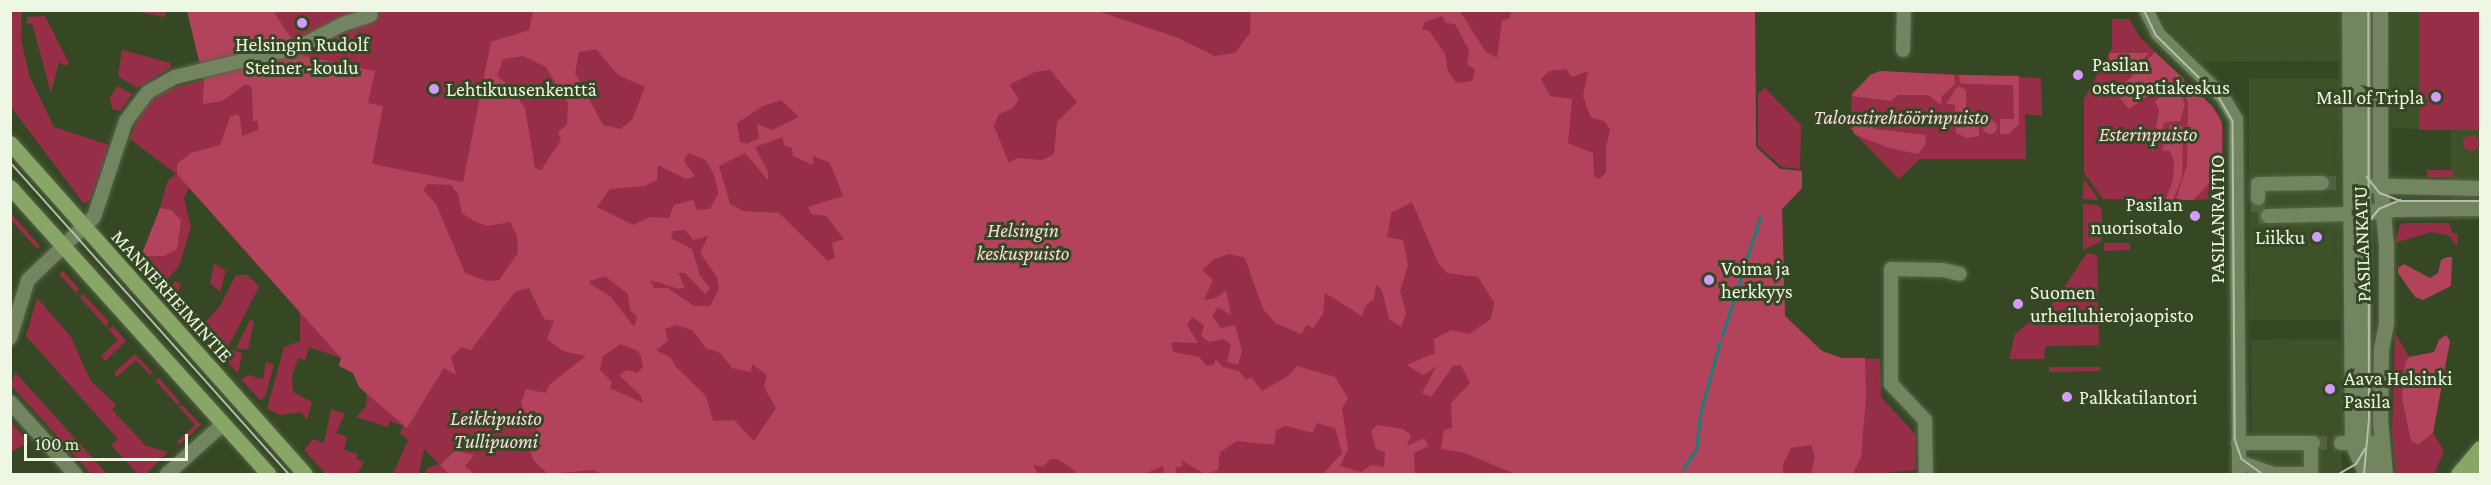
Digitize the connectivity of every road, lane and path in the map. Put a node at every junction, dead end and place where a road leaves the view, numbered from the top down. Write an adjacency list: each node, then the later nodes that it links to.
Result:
1 (1904, 10): 7 (street)
2 (2146, 10): 24 (street, PASILANRAITIO)
3 (2349, 10): 10 (street, PASILANKATU)
4 (2364, 10): 10 (street, PASILANKATU)
5 (2380, 10): 10 (street, PASILANKATU)
6 (371, 15): 18 (street)
7 (1903, 50)
8 (10, 143): 18 (main road, MANNERHEIMINTIE)
9 (2322, 183): 13 (street)
10 (2359, 185): 12 (street); 15 (street, PASILANKATU); 16 (street, PASILANKATU)
11 (10, 187): 19 (main road)
12 (2481, 188)
13 (2258, 198)
14 (2481, 208): 15 (street)
15 (2382, 210): 16 (street); 25 (street, PASILANKATU)
16 (2358, 213): 17 (street); 25 (street, PASILANKATU)
17 (2268, 216)
18 (84, 229): 19 (street); 33 (main road, MANNERHEIMINTIE)
19 (64, 248): 21 (street); 23 (main road)
20 (1960, 274): 34 (street)
21 (10, 338)
22 (10, 402): 30 (street)
23 (222, 425): 31 (street); 32 (main road)
24 (2238, 443): 27 (street, PASILANRAITIO); 27 (street)
25 (2360, 443): 28 (street, PASILANKATU); 35 (street); 36 (street, PASILANKATU)
26 (2481, 448): 37 (main road)
27 (2239, 468)
28 (2364, 469)
29 (2481, 469): 38 (main road)
30 (75, 474)
31 (167, 474)
32 (268, 474)
33 (305, 474)
34 (1926, 474)
35 (2378, 474)
36 (2385, 474)
37 (2458, 474)
38 (2475, 474)

